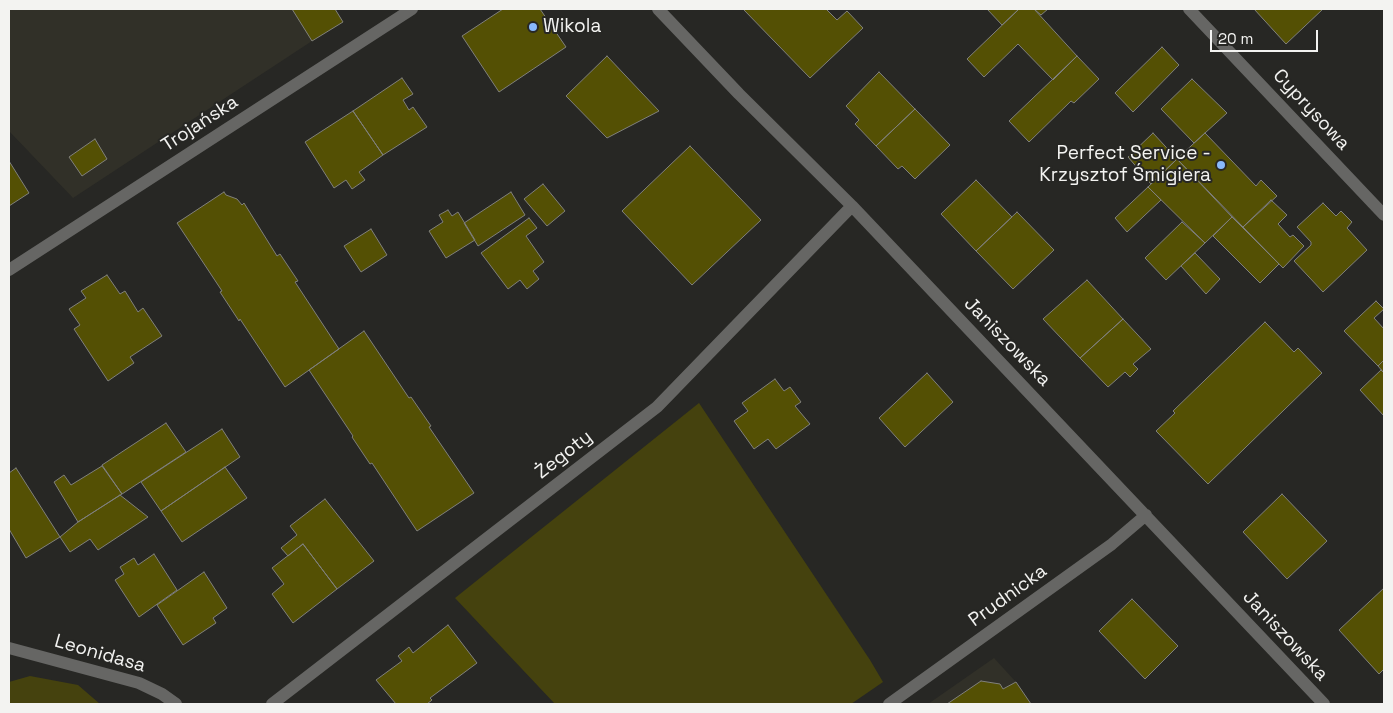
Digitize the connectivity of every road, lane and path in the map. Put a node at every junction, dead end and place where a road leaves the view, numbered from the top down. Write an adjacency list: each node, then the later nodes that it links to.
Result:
1 (412, 9): 6 (street, Trojańska)
2 (658, 9): 4 (street, Janiszowska)
3 (1189, 9): 5 (street, Cyprysowa)
4 (852, 206): 7 (street, Janiszowska); 10 (street, Żegoty)
5 (1384, 215)
6 (9, 270)
7 (1146, 514): 11 (street, Prudnicka); 12 (street, Janiszowska)
8 (9, 648): 9 (street, Leonidasa)
9 (176, 704)
10 (272, 704)
11 (889, 704)
12 (1324, 704)

